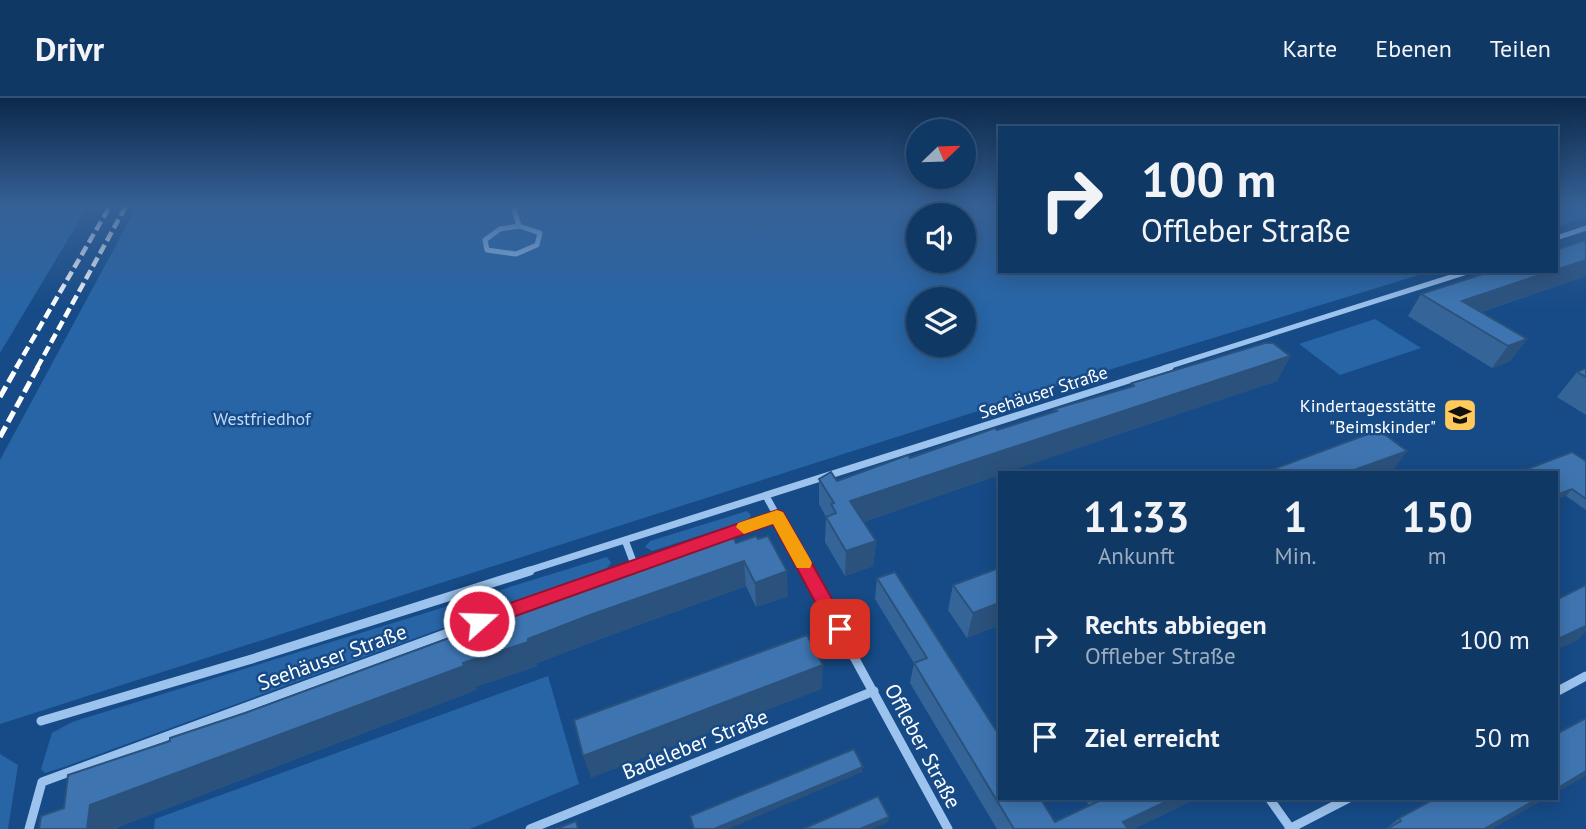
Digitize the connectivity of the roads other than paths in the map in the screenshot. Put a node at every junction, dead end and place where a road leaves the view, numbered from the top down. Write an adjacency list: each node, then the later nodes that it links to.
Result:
1 (485, 240): 2 (street)
2 (538, 240)
3 (1464, 273): 4 (street, Seehäuser Straße)
4 (766, 496): 5 (street, Offleber Straße); 6 (street, Seehäuser Straße)
5 (777, 516): 7 (street, Seehäuser Straße); 9 (street, Offleber Straße)
6 (625, 540): 7 (street); 11 (street, Seehäuser Straße)
7 (634, 565): 14 (street, Seehäuser Straße)
8 (1586, 676): 10 (street)
9 (874, 691): 15 (street, Badeleber Straße); 16 (street, Offleber Straße)
10 (1558, 691)
11 (41, 721)
12 (1270, 800): 17 (street)
13 (1345, 800): 17 (street)
14 (29, 829)
15 (530, 829)
16 (948, 829)
17 (1290, 829)

